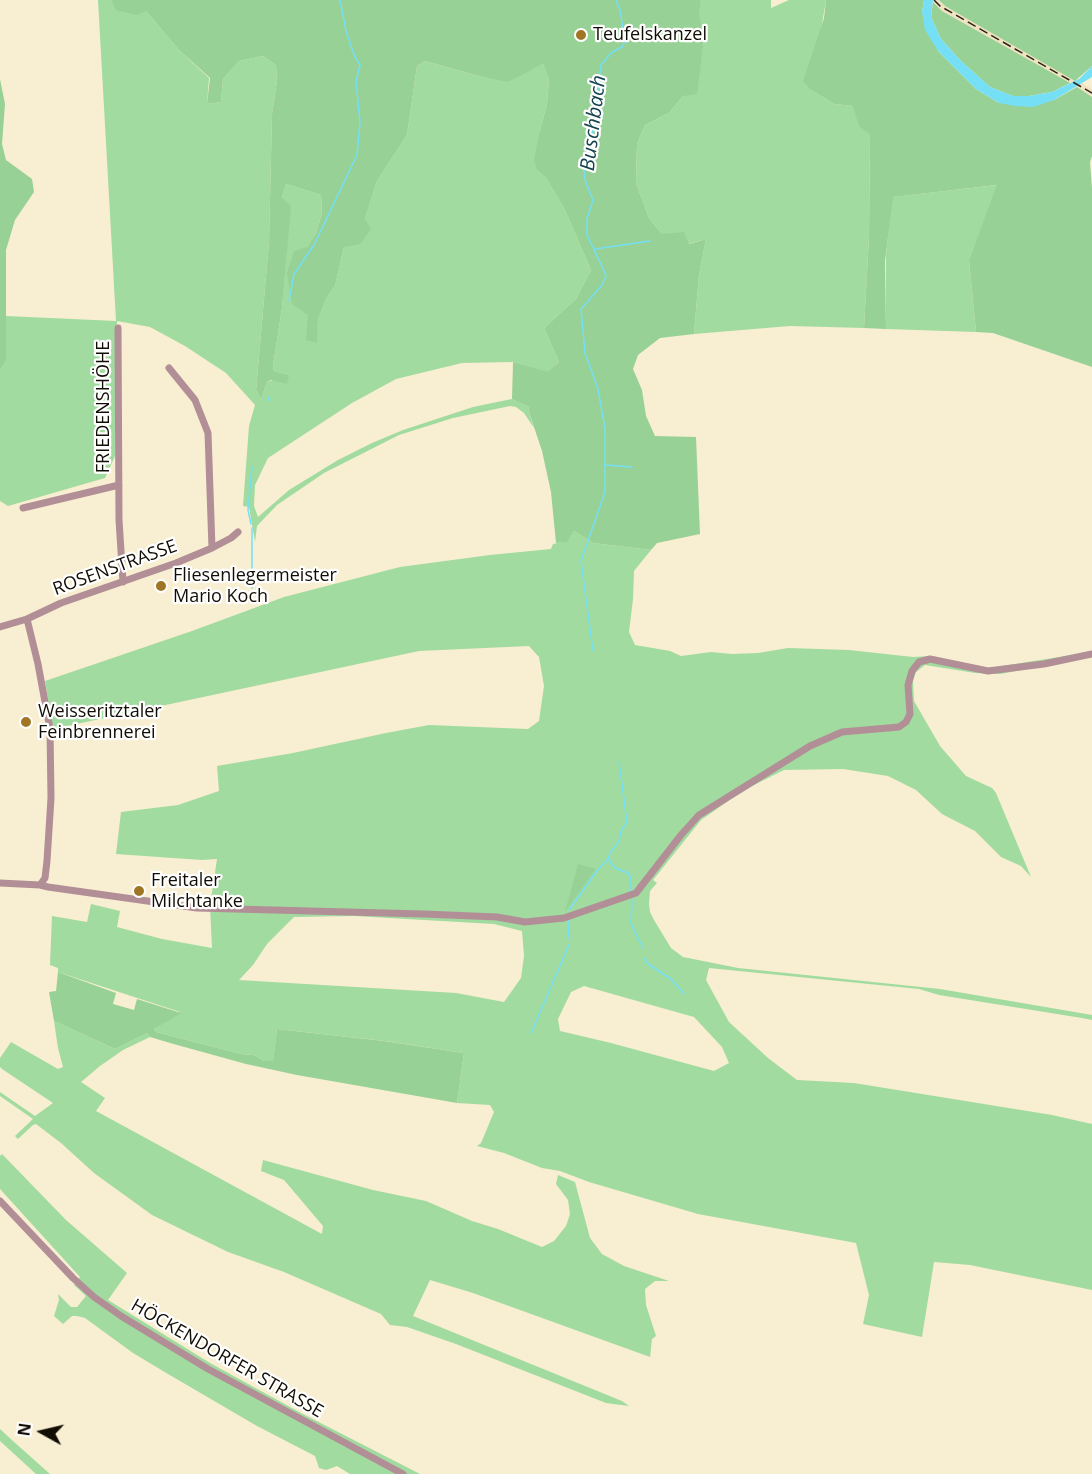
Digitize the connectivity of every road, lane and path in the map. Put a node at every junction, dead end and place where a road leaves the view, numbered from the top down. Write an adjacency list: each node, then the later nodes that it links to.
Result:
1 (118, 328): 3 (street, FRIEDENSHÖHE)
2 (169, 368): 6 (street)
3 (119, 485): 4 (street, FRIEDENSHÖHE); 7 (street, FRIEDENSHÖHE)
4 (23, 508)
5 (238, 532): 6 (street, ROSENSTRASSE)
6 (212, 548): 7 (street, ROSENSTRASSE)
7 (123, 582): 8 (street, ROSENSTRASSE)
8 (27, 619): 9 (street, ROSENSTRASSE); 12 (street)
9 (0, 627)
10 (1092, 654): 12 (street)
11 (0, 883): 12 (street)
12 (40, 885)
13 (0, 1201): 14 (street, HÖCKENDORFER STRASSE)
14 (402, 1474)

